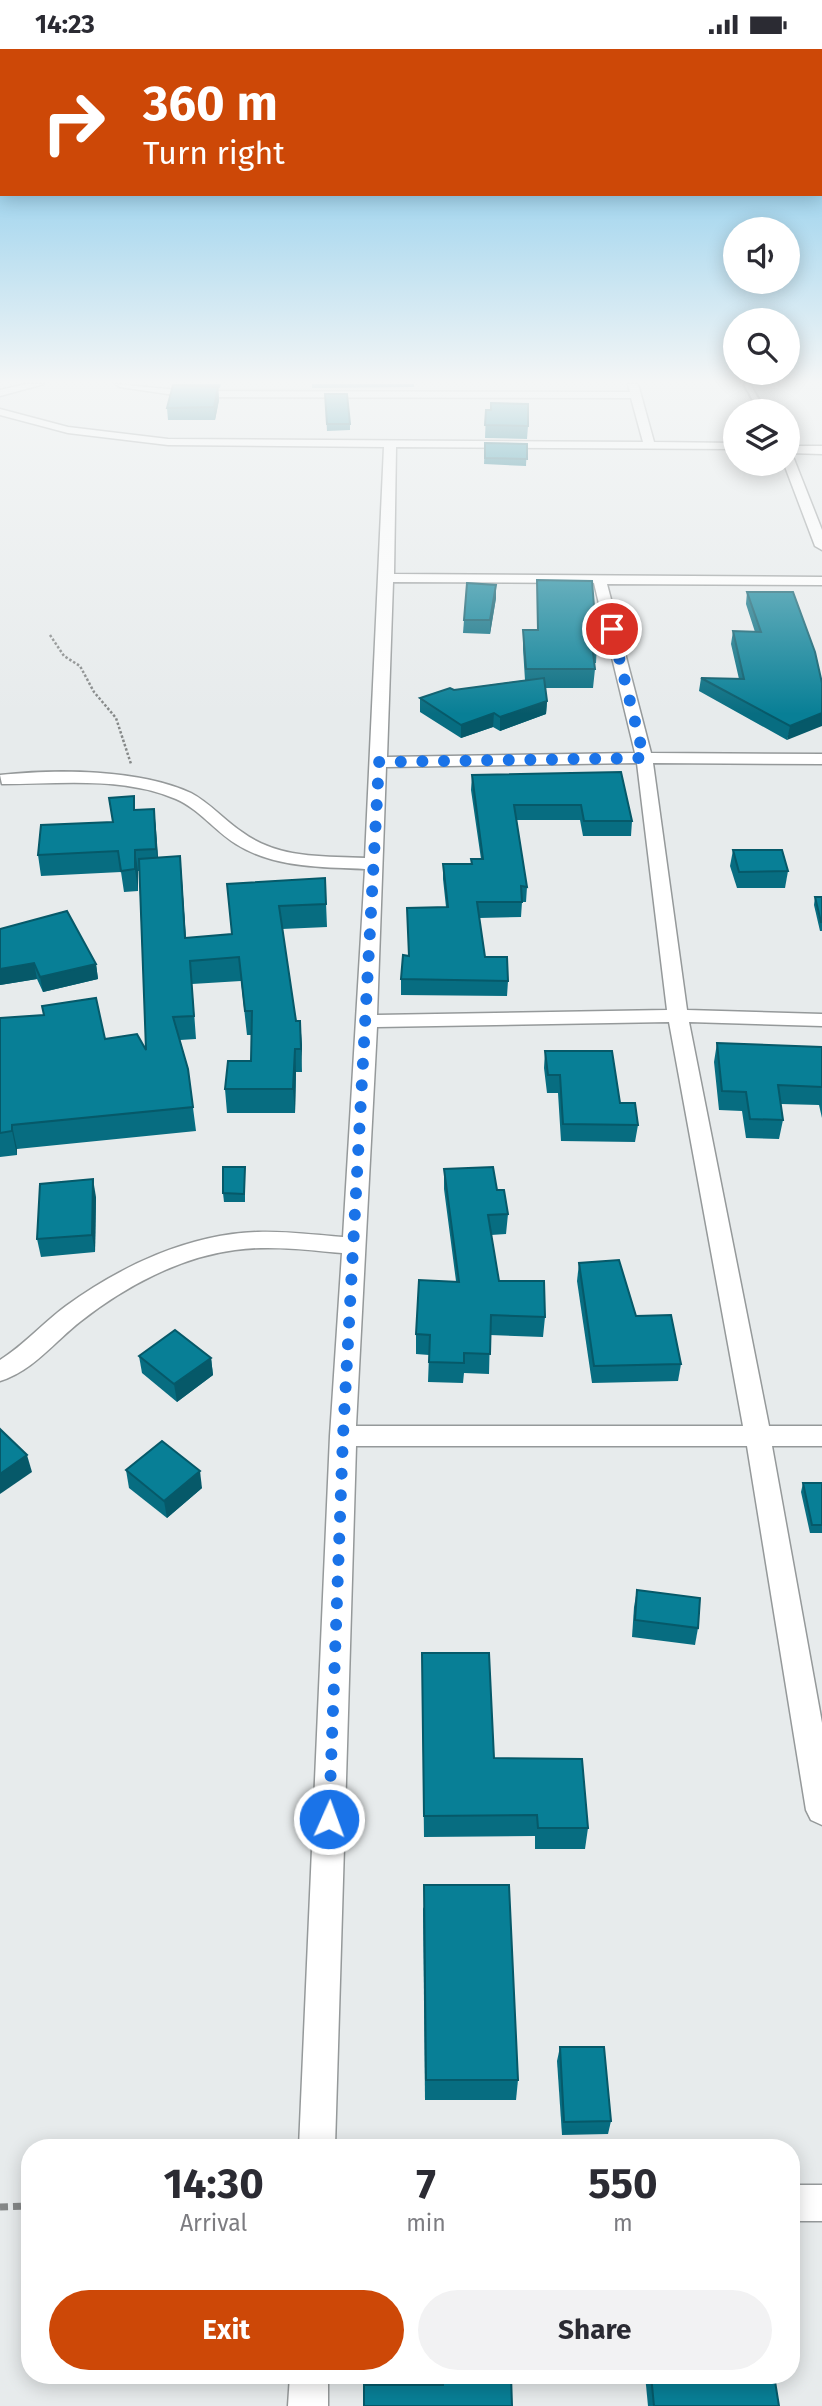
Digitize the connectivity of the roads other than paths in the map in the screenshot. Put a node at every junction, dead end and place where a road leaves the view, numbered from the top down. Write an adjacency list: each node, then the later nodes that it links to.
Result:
1 (389, 494): 4 (street)
2 (802, 494): 3 (street)
3 (822, 546)
4 (386, 578): 5 (street); 9 (street)
5 (599, 578): 6 (street); 7 (street)
6 (822, 581)
7 (644, 758): 8 (street); 9 (street); 12 (street)
8 (822, 759)
9 (379, 762): 11 (street)
10 (2, 779): 11 (street)
11 (373, 864): 14 (street)
12 (678, 1016): 13 (street); 14 (street); 19 (street)
13 (822, 1020)
14 (367, 1021): 15 (street)
15 (354, 1246): 16 (street); 17 (street)
16 (0, 1372)
17 (343, 1436): 19 (street); 21 (street)
18 (822, 1436): 19 (street)
19 (758, 1437): 20 (street)
20 (822, 1810)
21 (317, 2139)
22 (800, 2203): 23 (street)
23 (822, 2203)
24 (309, 2384): 25 (street)
25 (308, 2406)

